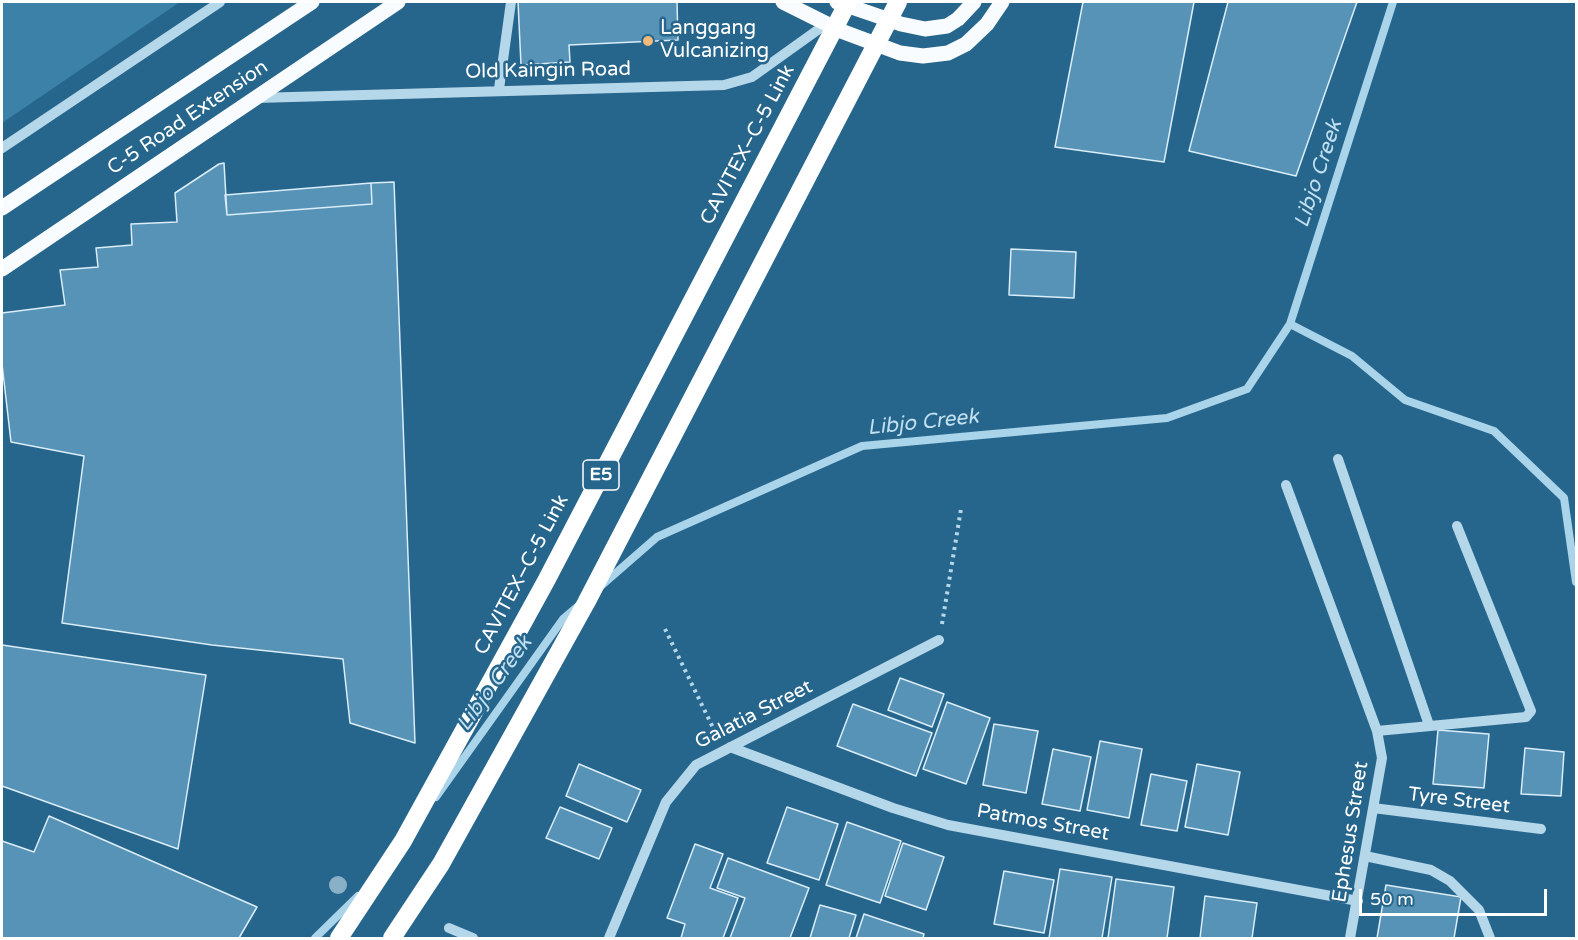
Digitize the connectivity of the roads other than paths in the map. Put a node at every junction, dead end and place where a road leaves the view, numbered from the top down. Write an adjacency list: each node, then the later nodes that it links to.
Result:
1 (220, 2): 14 (street)
2 (312, 2): 15 (main road, C-5 Road Extension)
3 (398, 2): 13 (main road, C-5 Road Extension)
4 (511, 2): 12 (street)
5 (783, 2): 11 (main road)
6 (837, 2): 9 (main road)
7 (848, 2): 29 (highway, CAVITEX–C-5 Link / E5, bridge)
8 (898, 2): 30 (highway, E5, bridge)
9 (974, 2)
10 (1002, 2): 11 (main road)
11 (826, 24): 12 (street, Old Kaingin Road)
12 (499, 89): 13 (street, Old Kaingin Road)
13 (252, 98): 16 (main road, C-5 Road Extension)
14 (2, 148)
15 (2, 207)
16 (2, 269)
17 (1338, 459): 21 (street)
18 (1286, 484): 22 (street, Ephesus Street)
19 (1457, 526): 21 (street)
20 (939, 640): 23 (street, Galatia Street)
21 (1429, 725): 22 (street)
22 (1377, 731): 24 (street, Ephesus Street)
23 (727, 748): 27 (street, Patmos Street); 32 (street, Galatia Street)
24 (1373, 808): 25 (street, Tyre Street); 26 (street, Ephesus Street)
25 (1541, 829)
26 (1365, 856): 27 (street, Ephesus Street); 34 (street)
27 (1358, 901): 33 (street, Ephesus Street)
28 (448, 928): 31 (street)
29 (339, 939)
30 (392, 939)
31 (473, 939)
32 (609, 939)
33 (1350, 939)
34 (1490, 939)

